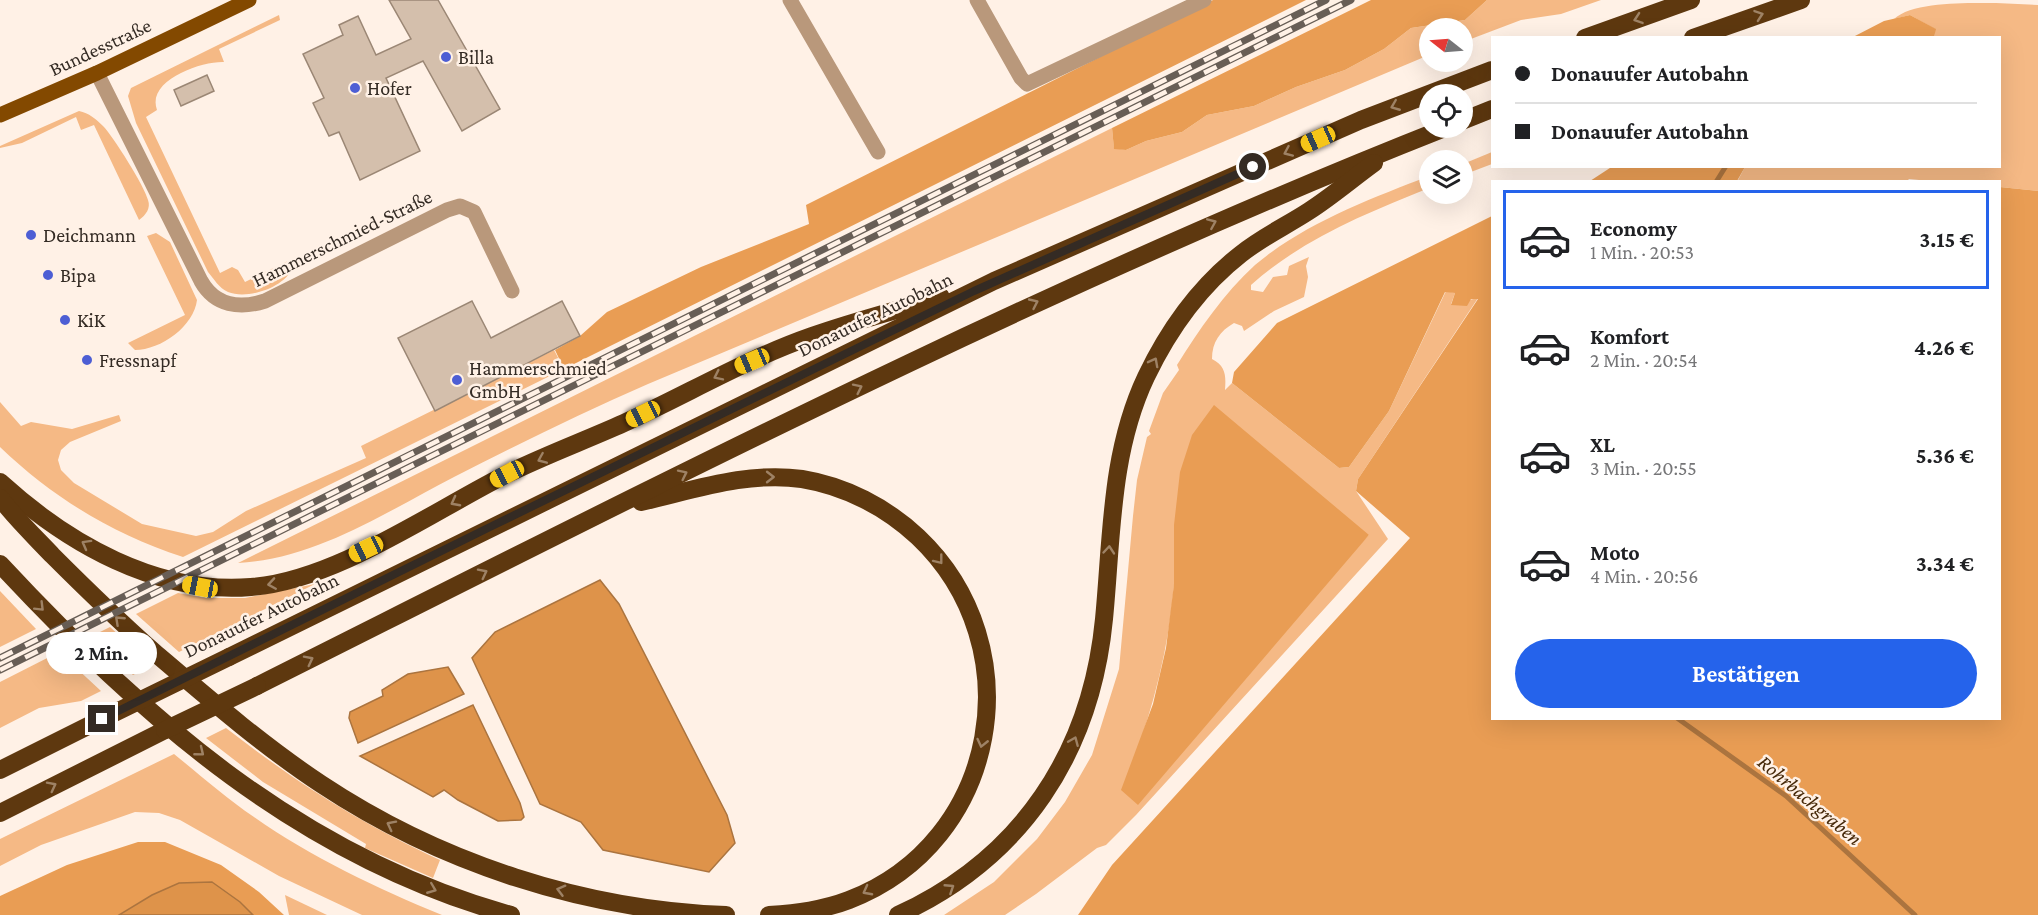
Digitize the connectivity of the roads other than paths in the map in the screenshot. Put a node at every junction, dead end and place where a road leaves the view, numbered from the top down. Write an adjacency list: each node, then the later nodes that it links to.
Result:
1 (249, 0): 10 (main road, Bundesstraße)
2 (790, 0): 16 (street)
3 (977, 0): 4 (street)
4 (1204, 0)
5 (1691, 0): 7 (highway, one-way to 7)
6 (1801, 0): 8 (highway, one-way to 6)
7 (1591, 36)
8 (1699, 36)
9 (1491, 70): 17 (highway, Donauufer Autobahn, one-way to 17)
10 (97, 73): 12 (main road, Bundesstraße); 18 (street, Hammerschmied-Straße)
11 (1491, 109): 13 (highway)
12 (0, 115)
13 (1473, 117)
14 (1420, 138): 15 (highway)
15 (1394, 148): 21 (highway, one-way to 15); 28 (highway, one-way to 15)
16 (878, 152)
17 (994, 281): 19 (highway, one-way to 19); 23 (highway, Donauufer Autobahn, bridge)
18 (512, 291)
19 (0, 482)
20 (0, 498): 26 (highway, one-way to 20)
21 (612, 508): 24 (highway, one-way to 21, bridge); 27 (highway, one-way to 27)
22 (0, 564): 25 (highway, one-way to 25)
23 (0, 770)
24 (0, 813)
25 (511, 915)
26 (726, 915)
27 (770, 915)
28 (898, 915)

